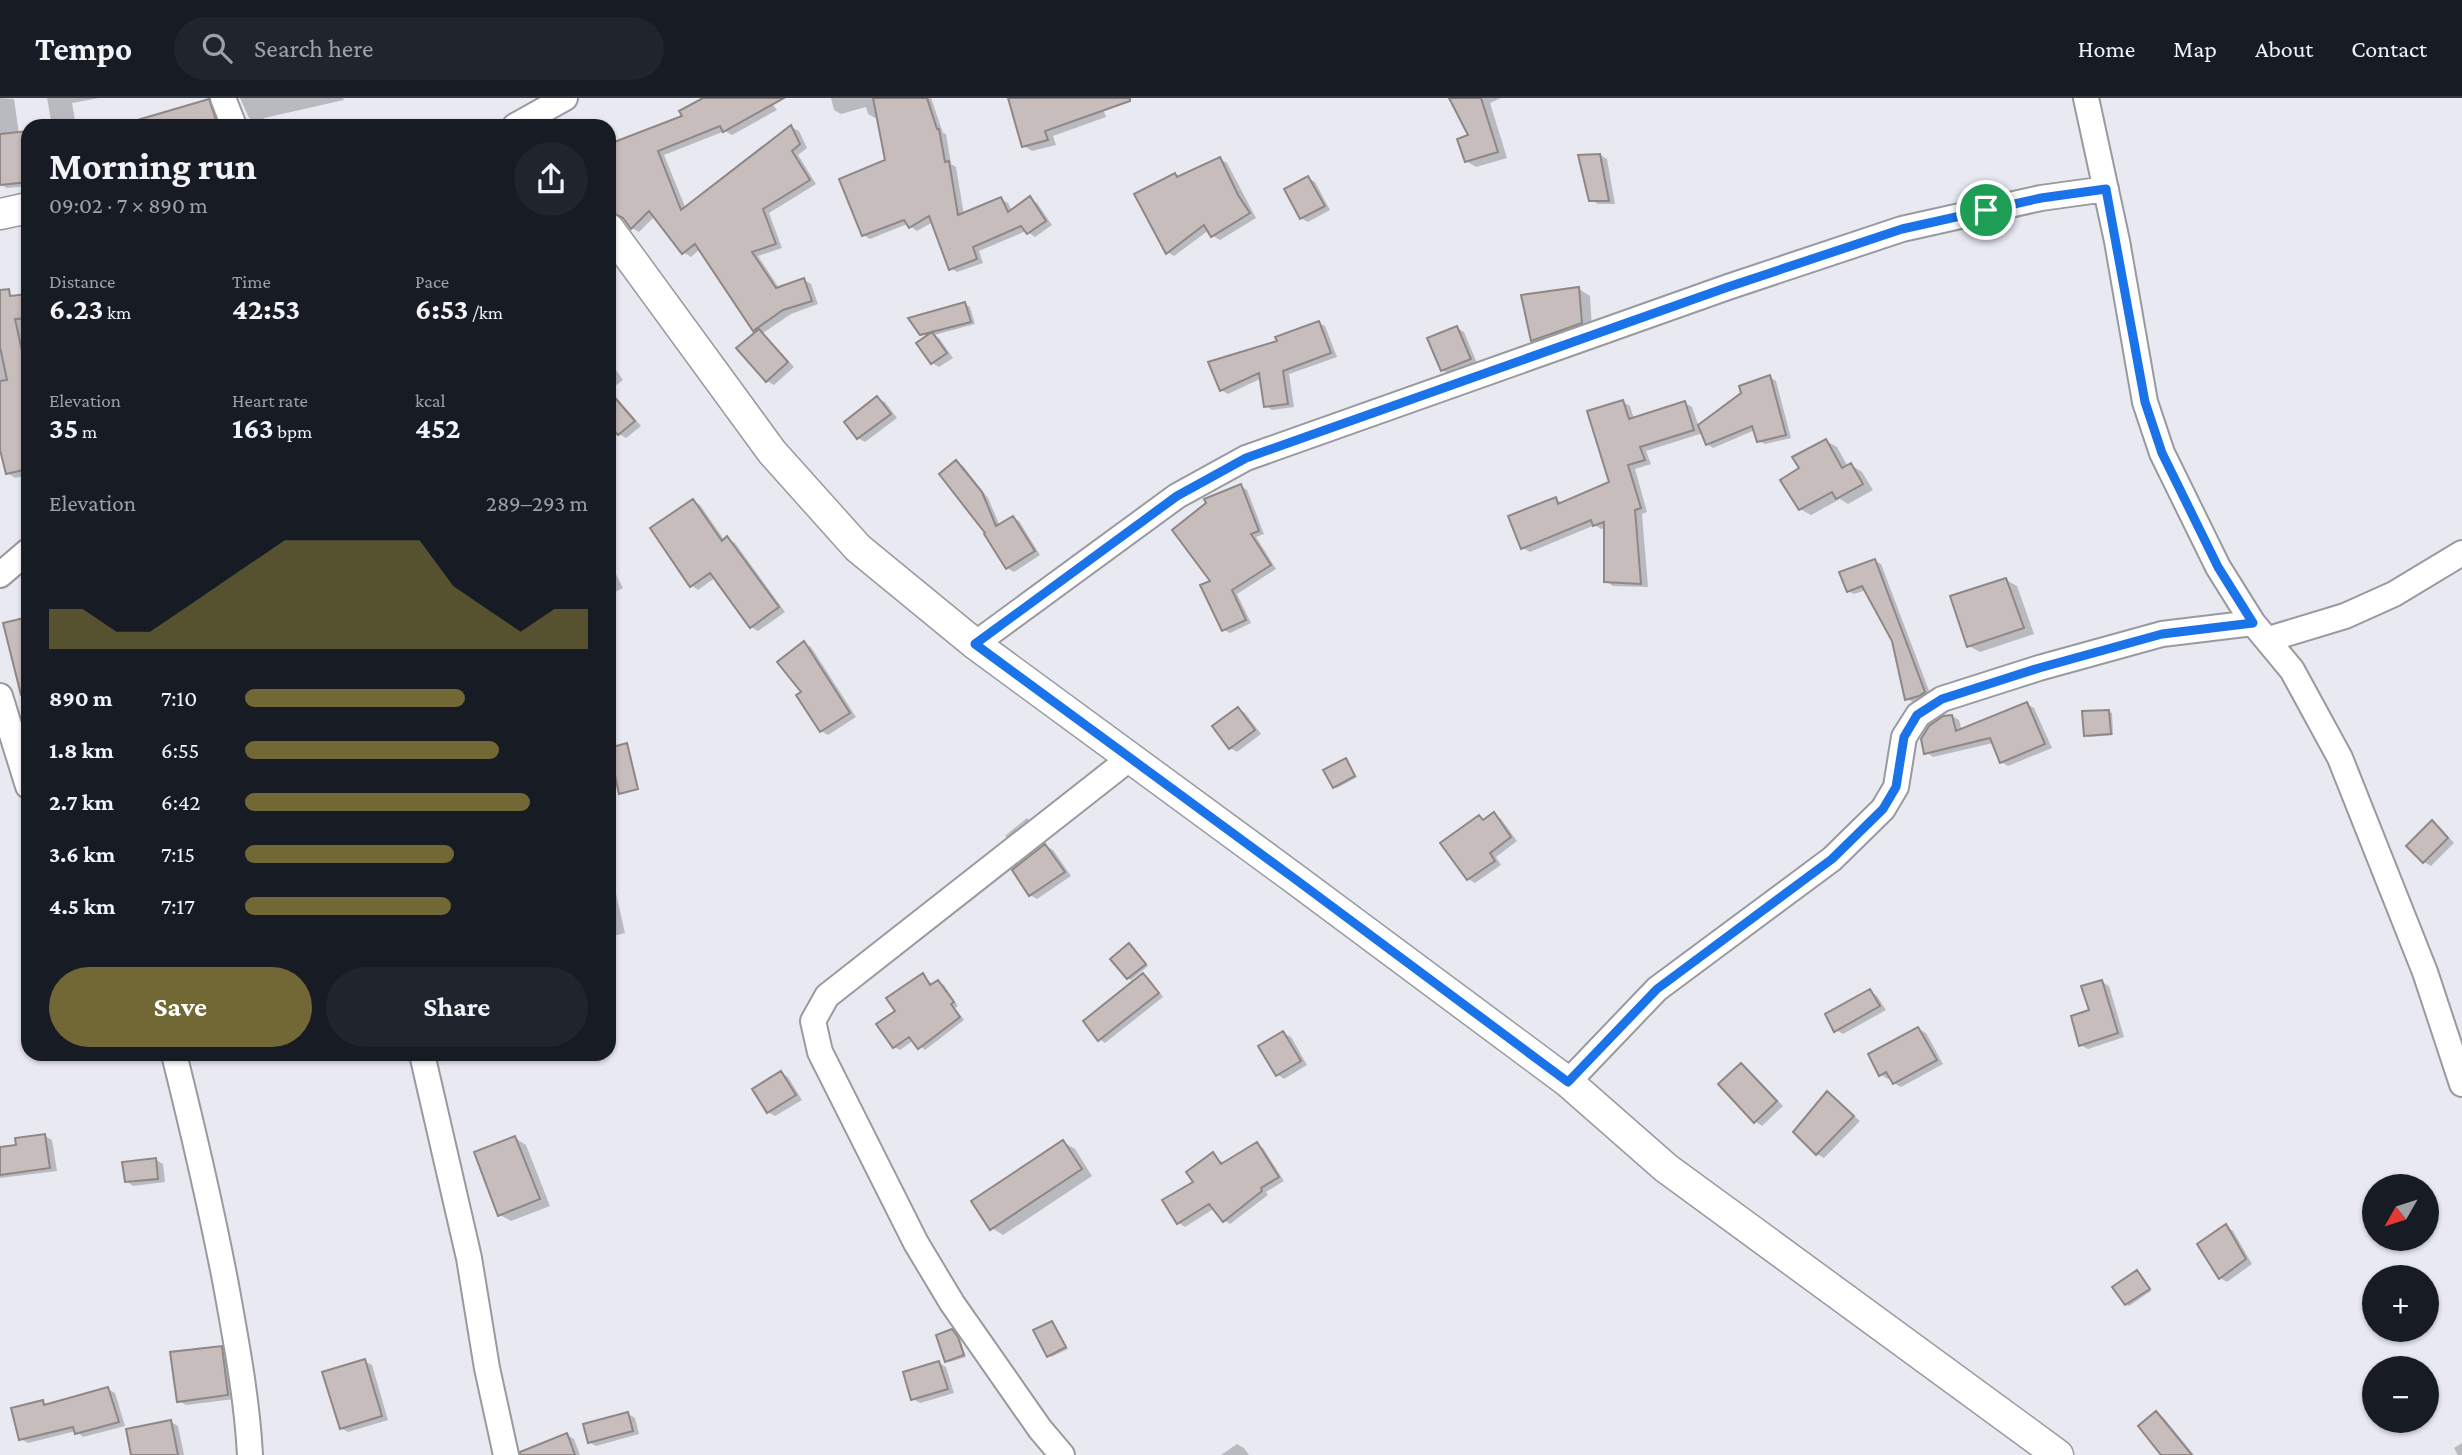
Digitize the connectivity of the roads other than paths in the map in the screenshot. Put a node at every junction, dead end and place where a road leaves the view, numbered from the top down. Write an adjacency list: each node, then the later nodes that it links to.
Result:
1 (223, 98): 4 (street)
2 (565, 98): 5 (street)
3 (2086, 98): 6 (street)
4 (231, 119)
5 (528, 119)
6 (2106, 189): 13 (street); 14 (street)
7 (21, 210): 8 (main road)
8 (0, 214)
9 (616, 239): 14 (main road)
10 (2462, 553): 13 (street)
11 (21, 557): 12 (street)
12 (0, 575)
13 (2261, 631): 20 (street); 21 (street)
14 (975, 644): 16 (main road)
15 (0, 696): 17 (street)
16 (1129, 759): 20 (main road); 24 (street)
17 (21, 764)
18 (176, 1061): 22 (street)
19 (424, 1061): 23 (street)
20 (1568, 1082): 25 (main road)
21 (2462, 1084)
22 (250, 1455)
23 (506, 1455)
24 (1062, 1455)
25 (2058, 1455)

